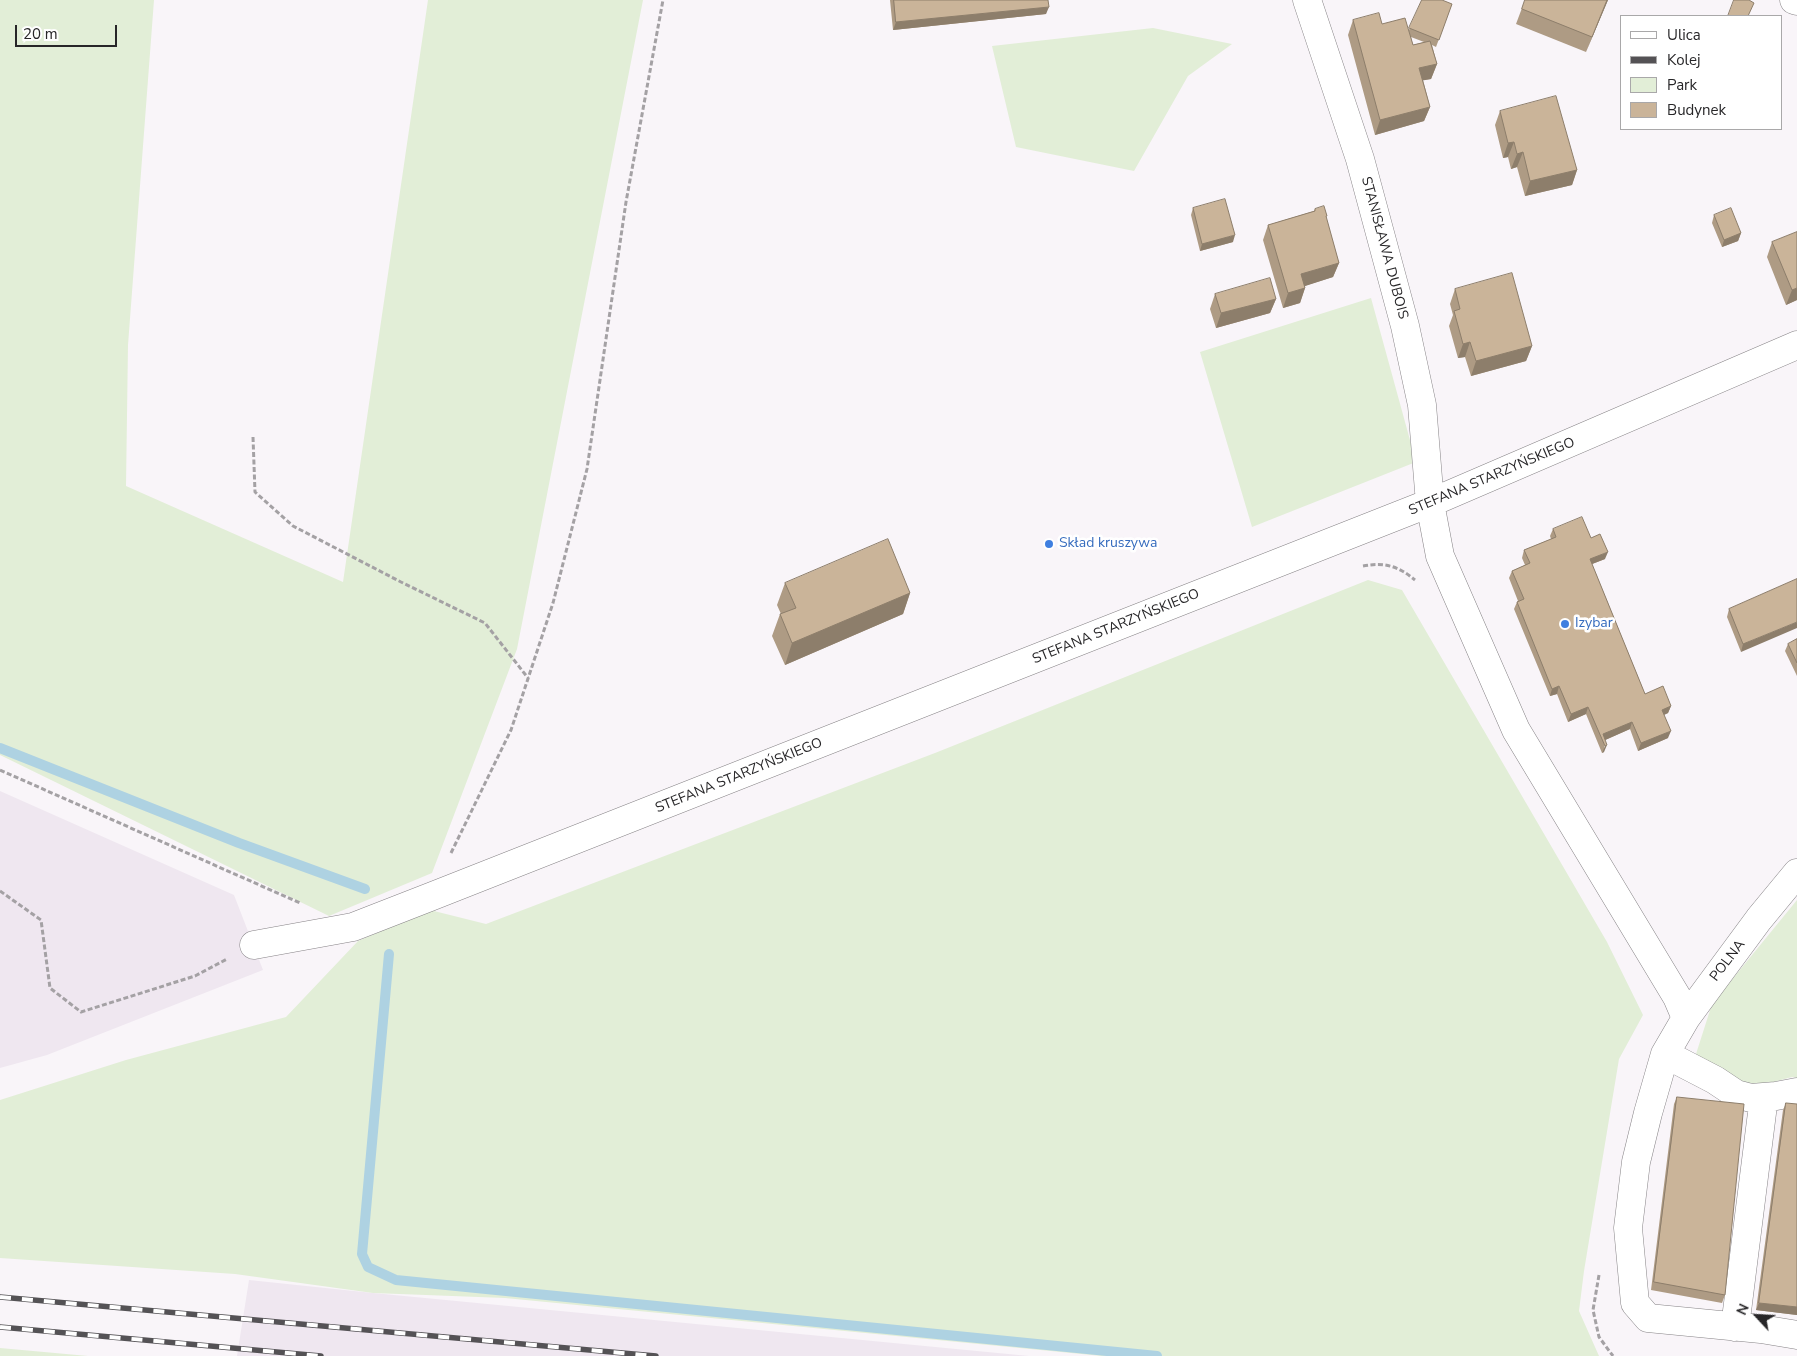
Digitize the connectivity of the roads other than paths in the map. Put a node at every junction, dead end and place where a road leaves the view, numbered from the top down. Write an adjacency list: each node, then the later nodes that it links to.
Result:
1 (1308, 0): 3 (street, STANISŁAWA DUBOIS)
2 (1797, 346): 3 (street, STEFANA STARZYŃSKIEGO)
3 (1430, 503): 5 (street, STEFANA STARZYŃSKIEGO); 6 (street, STANISŁAWA DUBOIS)
4 (1797, 873): 6 (street, POLNA)
5 (254, 945)
6 (1686, 1018): 7 (street, POLNA)
7 (1665, 1054): 9 (street); 10 (street, POLNA)
8 (1797, 1092): 9 (street)
9 (1764, 1097): 10 (street)
10 (1736, 1327): 11 (street, POLNA)
11 (1797, 1335)

